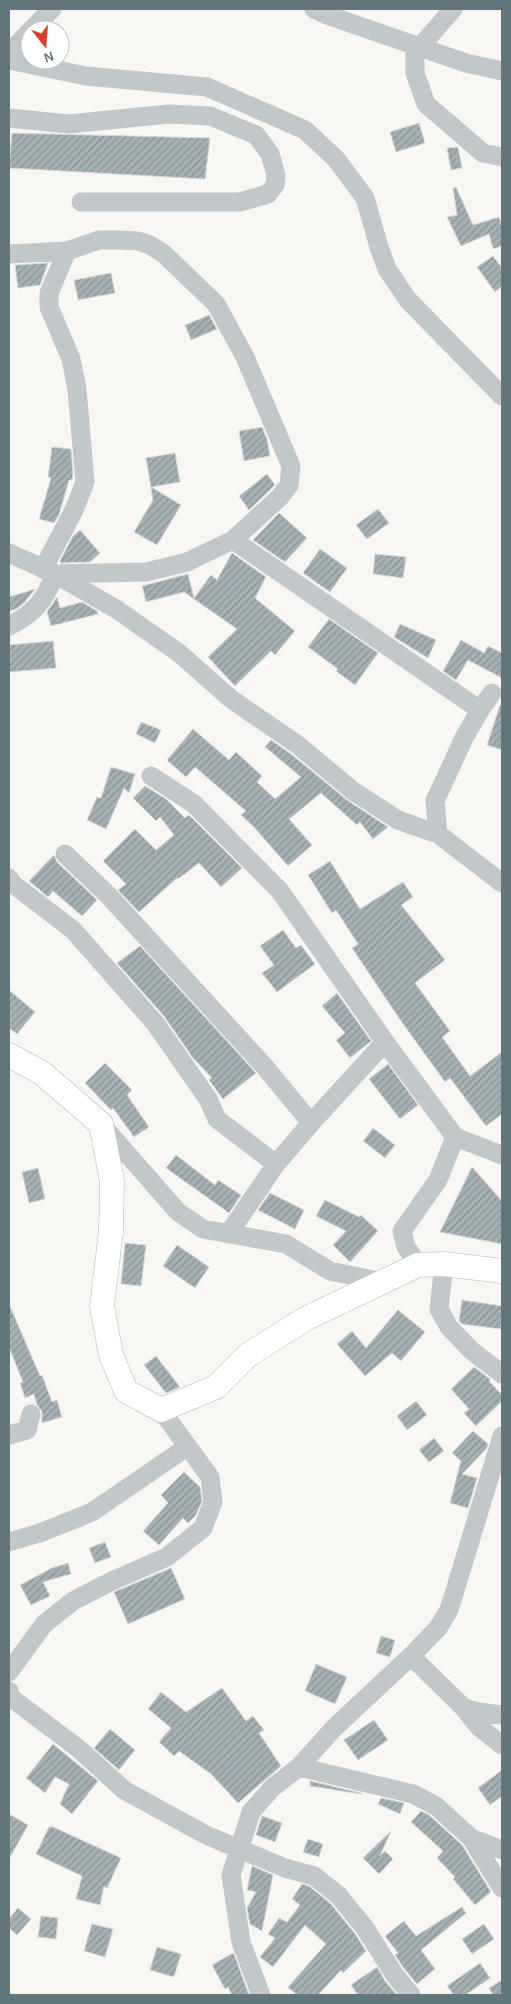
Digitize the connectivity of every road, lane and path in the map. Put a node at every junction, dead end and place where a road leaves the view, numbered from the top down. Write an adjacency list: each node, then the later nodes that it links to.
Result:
1 (52, 9): 4 (street)
2 (314, 9): 6 (street)
3 (453, 9): 6 (street)
4 (42, 20)
5 (20, 42): 7 (street)
6 (418, 46): 8 (street); 10 (street)
7 (10, 52): 14 (street)
8 (502, 71)
9 (9, 118): 11 (street)
10 (502, 157)
11 (81, 202)
12 (67, 251): 13 (street); 15 (street); 17 (street)
13 (9, 254)
14 (502, 396)
15 (233, 540): 17 (street); 20 (street)
16 (9, 553): 17 (street)
17 (49, 572): 18 (street); 22 (street)
18 (9, 626)
19 (492, 693): 20 (street)
20 (480, 710): 22 (street)
21 (151, 776): 26 (street)
22 (438, 834): 25 (street)
23 (66, 854): 28 (street)
24 (9, 878): 32 (street)
25 (502, 883)
26 (385, 1042): 28 (street); 30 (street)
27 (9, 1056): 29 (main road)
28 (311, 1123): 32 (street)
29 (101, 1124): 33 (street); 39 (main road)
30 (455, 1137): 31 (street); 34 (street)
31 (502, 1155)
32 (276, 1164): 33 (street)
33 (230, 1234): 37 (street)
34 (418, 1264): 35 (main road); 37 (main road)
35 (444, 1264): 36 (main road); 38 (street)
36 (502, 1271)
37 (382, 1282): 39 (main road)
38 (502, 1374)
39 (160, 1410): 43 (street)
40 (31, 1414): 41 (street)
41 (9, 1435)
42 (502, 1436): 45 (street)
43 (187, 1447): 44 (street); 46 (street)
44 (9, 1542)
45 (411, 1656): 48 (street); 51 (street)
46 (9, 1672)
47 (9, 1691): 53 (street)
48 (464, 1708): 49 (street); 50 (street)
49 (502, 1715)
50 (502, 1744)
51 (299, 1767): 52 (street); 53 (street)
52 (471, 1838): 54 (street); 55 (street)
53 (239, 1849): 56 (street); 57 (street)
54 (502, 1850)
55 (502, 1888)
56 (261, 1995)
57 (411, 1995)

